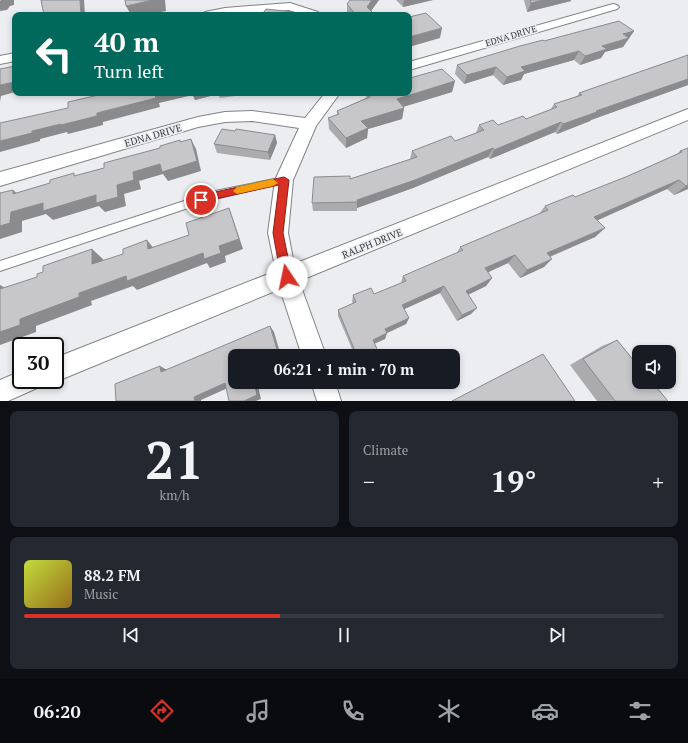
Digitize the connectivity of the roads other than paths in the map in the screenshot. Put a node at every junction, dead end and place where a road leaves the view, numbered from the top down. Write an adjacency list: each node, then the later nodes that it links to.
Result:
1 (292, 3): 3 (street); 4 (street)
2 (613, 7): 7 (street, EDNA DRIVE)
3 (226, 12)
4 (308, 12)
5 (12, 58): 6 (street)
6 (0, 60)
7 (412, 65)
8 (331, 96): 10 (street)
9 (688, 114): 14 (street, RALPH DRIVE)
10 (309, 124): 11 (street, EDNA DRIVE); 12 (street)
11 (0, 179)
12 (284, 180): 13 (lane); 14 (street)
13 (0, 266)
14 (287, 277): 15 (street); 16 (street, RALPH DRIVE)
15 (312, 349)
16 (64, 366)
17 (12, 387): 19 (street)
18 (325, 389): 20 (street)
19 (0, 392)
20 (329, 401)

